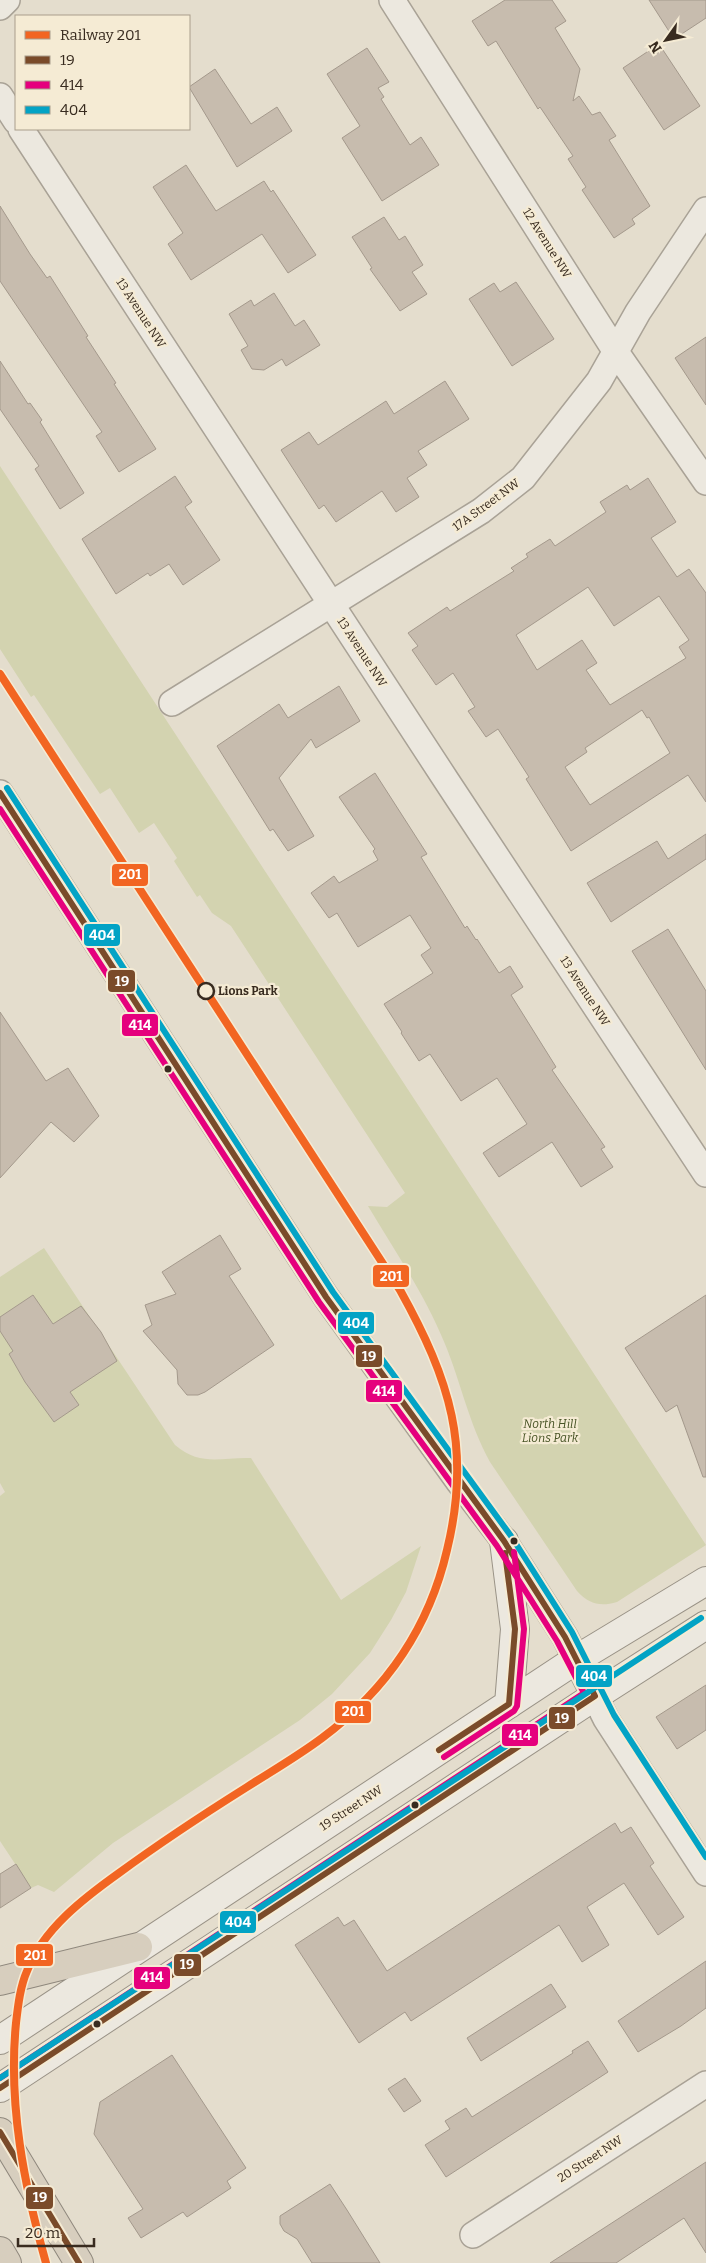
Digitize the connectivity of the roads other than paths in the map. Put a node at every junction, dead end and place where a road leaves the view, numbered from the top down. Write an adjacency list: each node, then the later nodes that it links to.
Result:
1 (392, 0): 6 (street, 12 Avenue NW)
2 (0, 96): 3 (street)
3 (15, 119)
4 (22, 130): 8 (street, 13 Avenue NW)
5 (706, 210): 6 (street, 17A Street NW)
6 (616, 352): 7 (street, 12 Avenue NW); 8 (street, 17A Street NW)
7 (706, 482)
8 (332, 605): 9 (street, 17A Street NW); 11 (street, 13 Avenue NW)
9 (172, 703)
10 (0, 793): 12 (street)
11 (703, 1162)
12 (504, 1541): 15 (street); 17 (street)
13 (706, 1581): 15 (street, 19 Street NW)
14 (706, 1625): 16 (street)
15 (577, 1659): 16 (street); 17 (street, 19 Street NW)
16 (595, 1696): 18 (street); 23 (street)
17 (509, 1704): 19 (street, 19 Street NW)
18 (706, 1873)
19 (138, 1947): 20 (highway); 21 (street, 19 Street NW)
20 (0, 1981)
21 (0, 2040)
22 (706, 2084): 25 (street, 20 Street NW)
23 (0, 2088)
24 (0, 2132): 28 (highway)
25 (474, 2235)
26 (0, 2252): 27 (highway)
27 (7, 2263)
28 (79, 2263)

